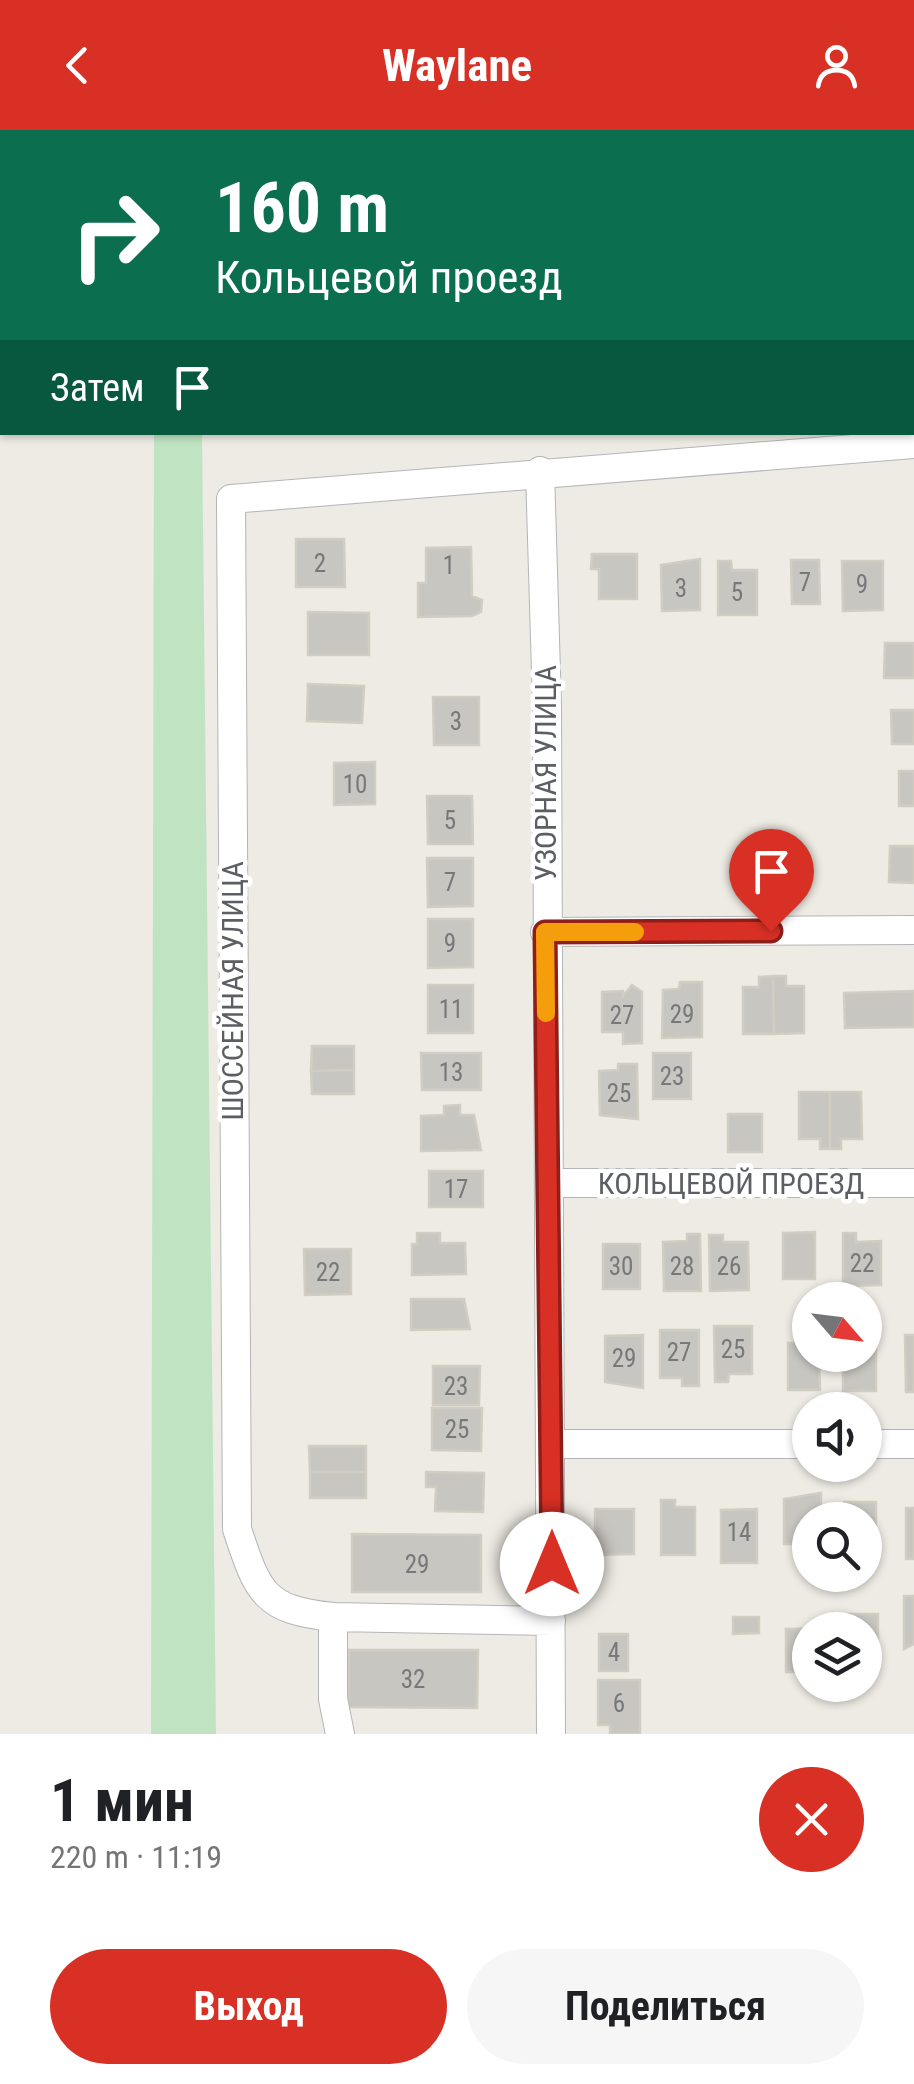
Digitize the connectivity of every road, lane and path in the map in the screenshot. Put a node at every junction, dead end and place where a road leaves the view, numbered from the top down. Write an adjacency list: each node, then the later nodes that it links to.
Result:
1 (914, 444): 2 (street)
2 (540, 472): 4 (street, УЗОРНАЯ УЛИЦА); 11 (street, ШОССЕЙНАЯ УЛИЦА)
3 (914, 930): 4 (street)
4 (545, 932): 5 (street, УЗОРНАЯ УЛИЦА)
5 (549, 1183): 6 (street, КОЛЬЦЕВОЙ ПРОЕЗД); 7 (street, УЗОРНАЯ УЛИЦА)
6 (914, 1183)
7 (551, 1444): 8 (street); 12 (street, УЗОРНАЯ УЛИЦА)
8 (792, 1444)
9 (882, 1444): 10 (street)
10 (914, 1444)
11 (333, 1617): 12 (street); 13 (street)
12 (552, 1621): 14 (street, УЗОРНАЯ УЛИЦА)
13 (340, 1734)
14 (551, 1734)

